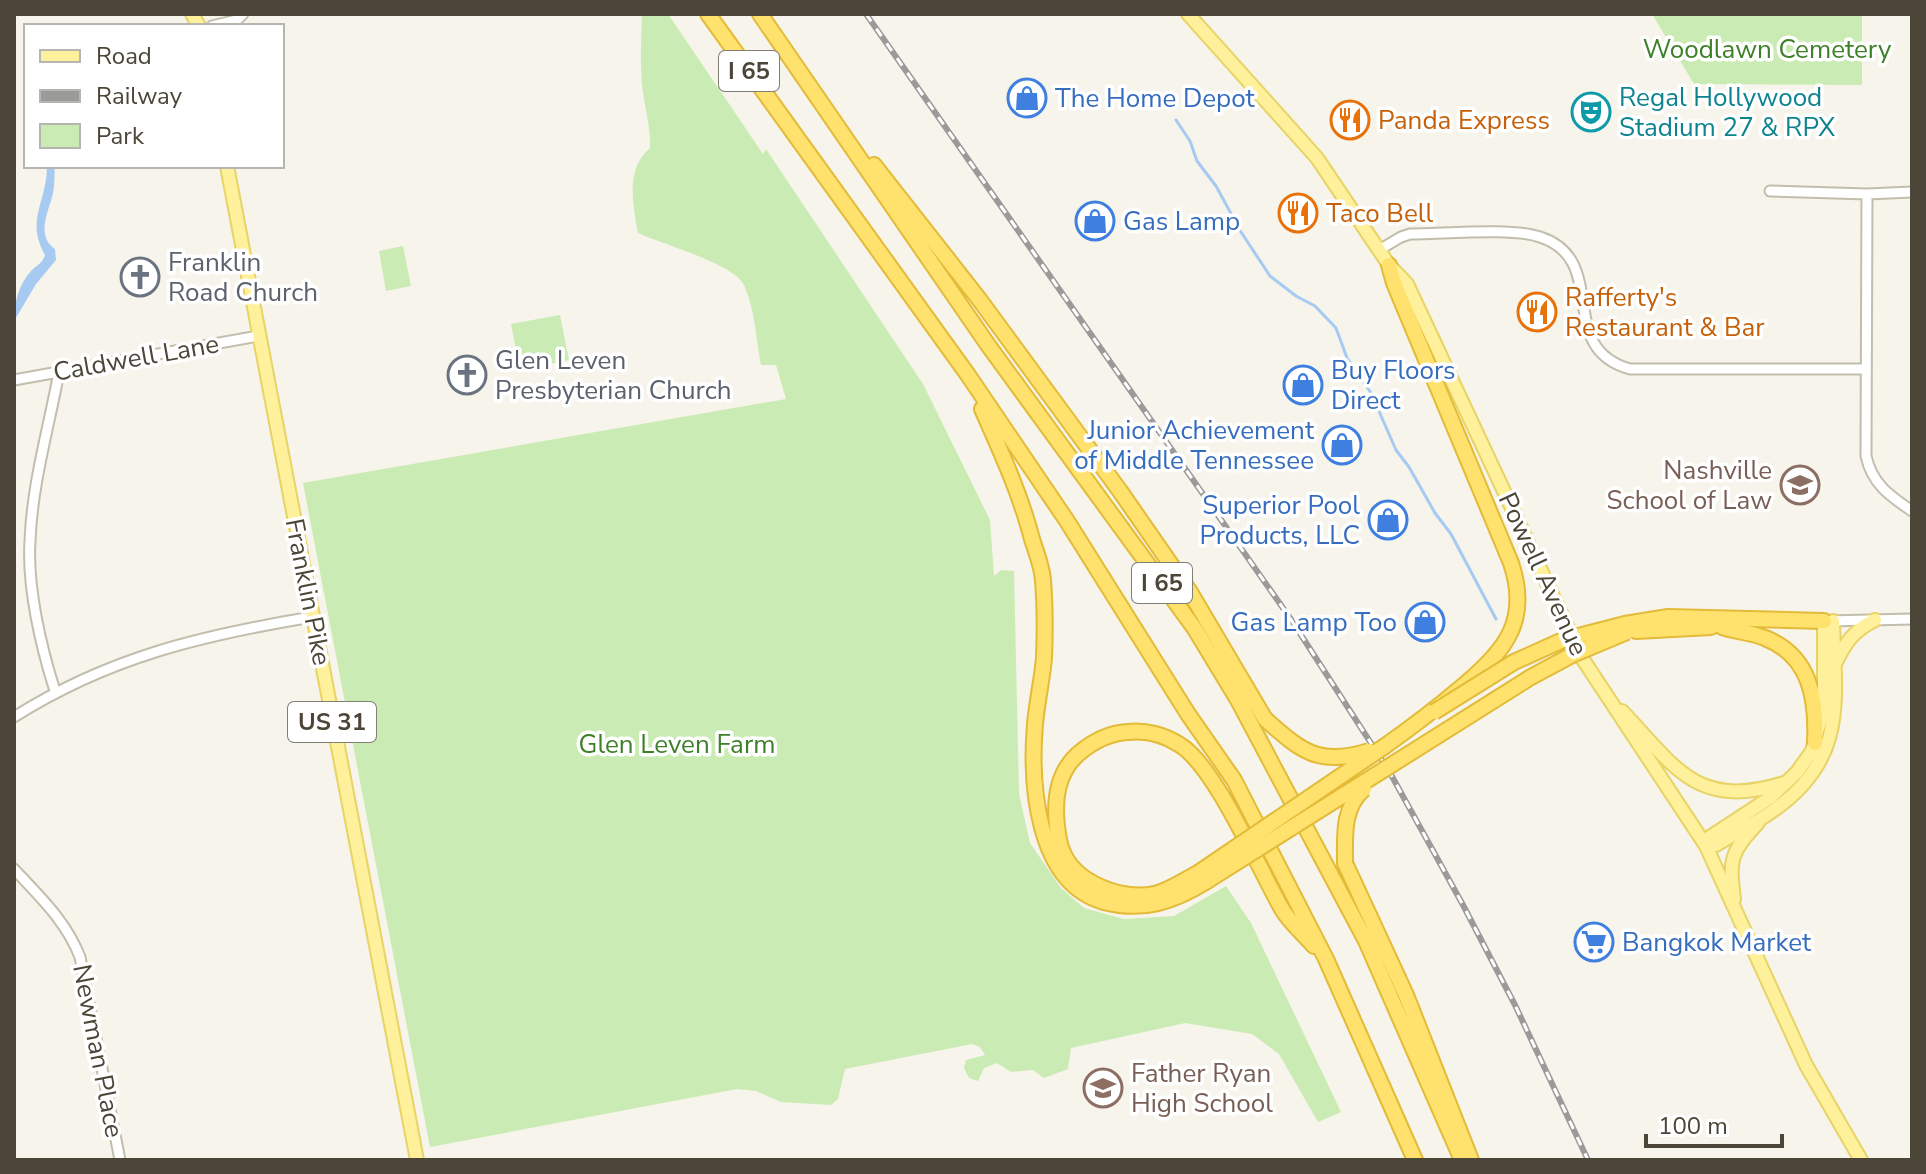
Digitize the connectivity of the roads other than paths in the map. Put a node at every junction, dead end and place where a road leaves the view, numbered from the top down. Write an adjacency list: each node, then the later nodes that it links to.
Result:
1 (243, 14): 5 (street)
2 (708, 14): 16 (highway, I 65)
3 (760, 14): 6 (highway, I 65)
4 (1188, 14): 11 (main road, Powell Avenue)
5 (220, 24)
6 (785, 51): 31 (highway, bridge); 43 (highway, I 65)
7 (227, 168): 13 (main road, Franklin Pike / US 31)
8 (1770, 191): 10 (street)
9 (1912, 192): 10 (street)
10 (1867, 194): 14 (street)
11 (1379, 250): 12 (main road, Powell Avenue); 14 (street)
12 (1389, 265): 26 (main road, Powell Avenue); 28 (highway, bridge)
13 (258, 336): 15 (street, Caldwell Lane); 19 (main road, Franklin Pike / US 31)
14 (1866, 369): 18 (street)
15 (59, 372): 17 (street, Caldwell Lane); 27 (street)
16 (968, 375): 37 (highway); 39 (highway, I 65)
17 (14, 380)
18 (1912, 511)
19 (312, 617): 27 (street); 41 (main road, Franklin Pike / US 31)
20 (1912, 619): 21 (street)
21 (1875, 620): 22 (street); 25 (main road)
22 (1828, 621): 23 (highway); 24 (highway); 25 (main road); 30 (main road)
23 (1722, 627): 24 (highway); 30 (highway)
24 (1626, 628): 28 (highway, bridge); 32 (highway, bridge)
25 (1834, 667): 34 (main road)
26 (1600, 689): 33 (main road); 35 (main road, Powell Avenue)
27 (55, 691): 29 (street)
28 (1434, 712): 31 (highway)
29 (14, 717)
30 (1815, 743): 33 (main road)
31 (1385, 746): 37 (highway, bridge)
32 (1395, 763): 37 (highway, bridge); 44 (highway, bridge)
33 (1784, 783): 35 (main road)
34 (1764, 817): 35 (main road); 38 (main road)
35 (1706, 846): 38 (main road, Powell Avenue)
36 (14, 869): 40 (street, Newman Place)
37 (1202, 877): 39 (highway)
38 (1735, 910): 45 (main road, Powell Avenue)
39 (1326, 959): 42 (highway, I 65)
40 (120, 1160)
41 (417, 1160)
42 (1415, 1160)
43 (1462, 1160)
44 (1471, 1160)
45 (1861, 1160)

